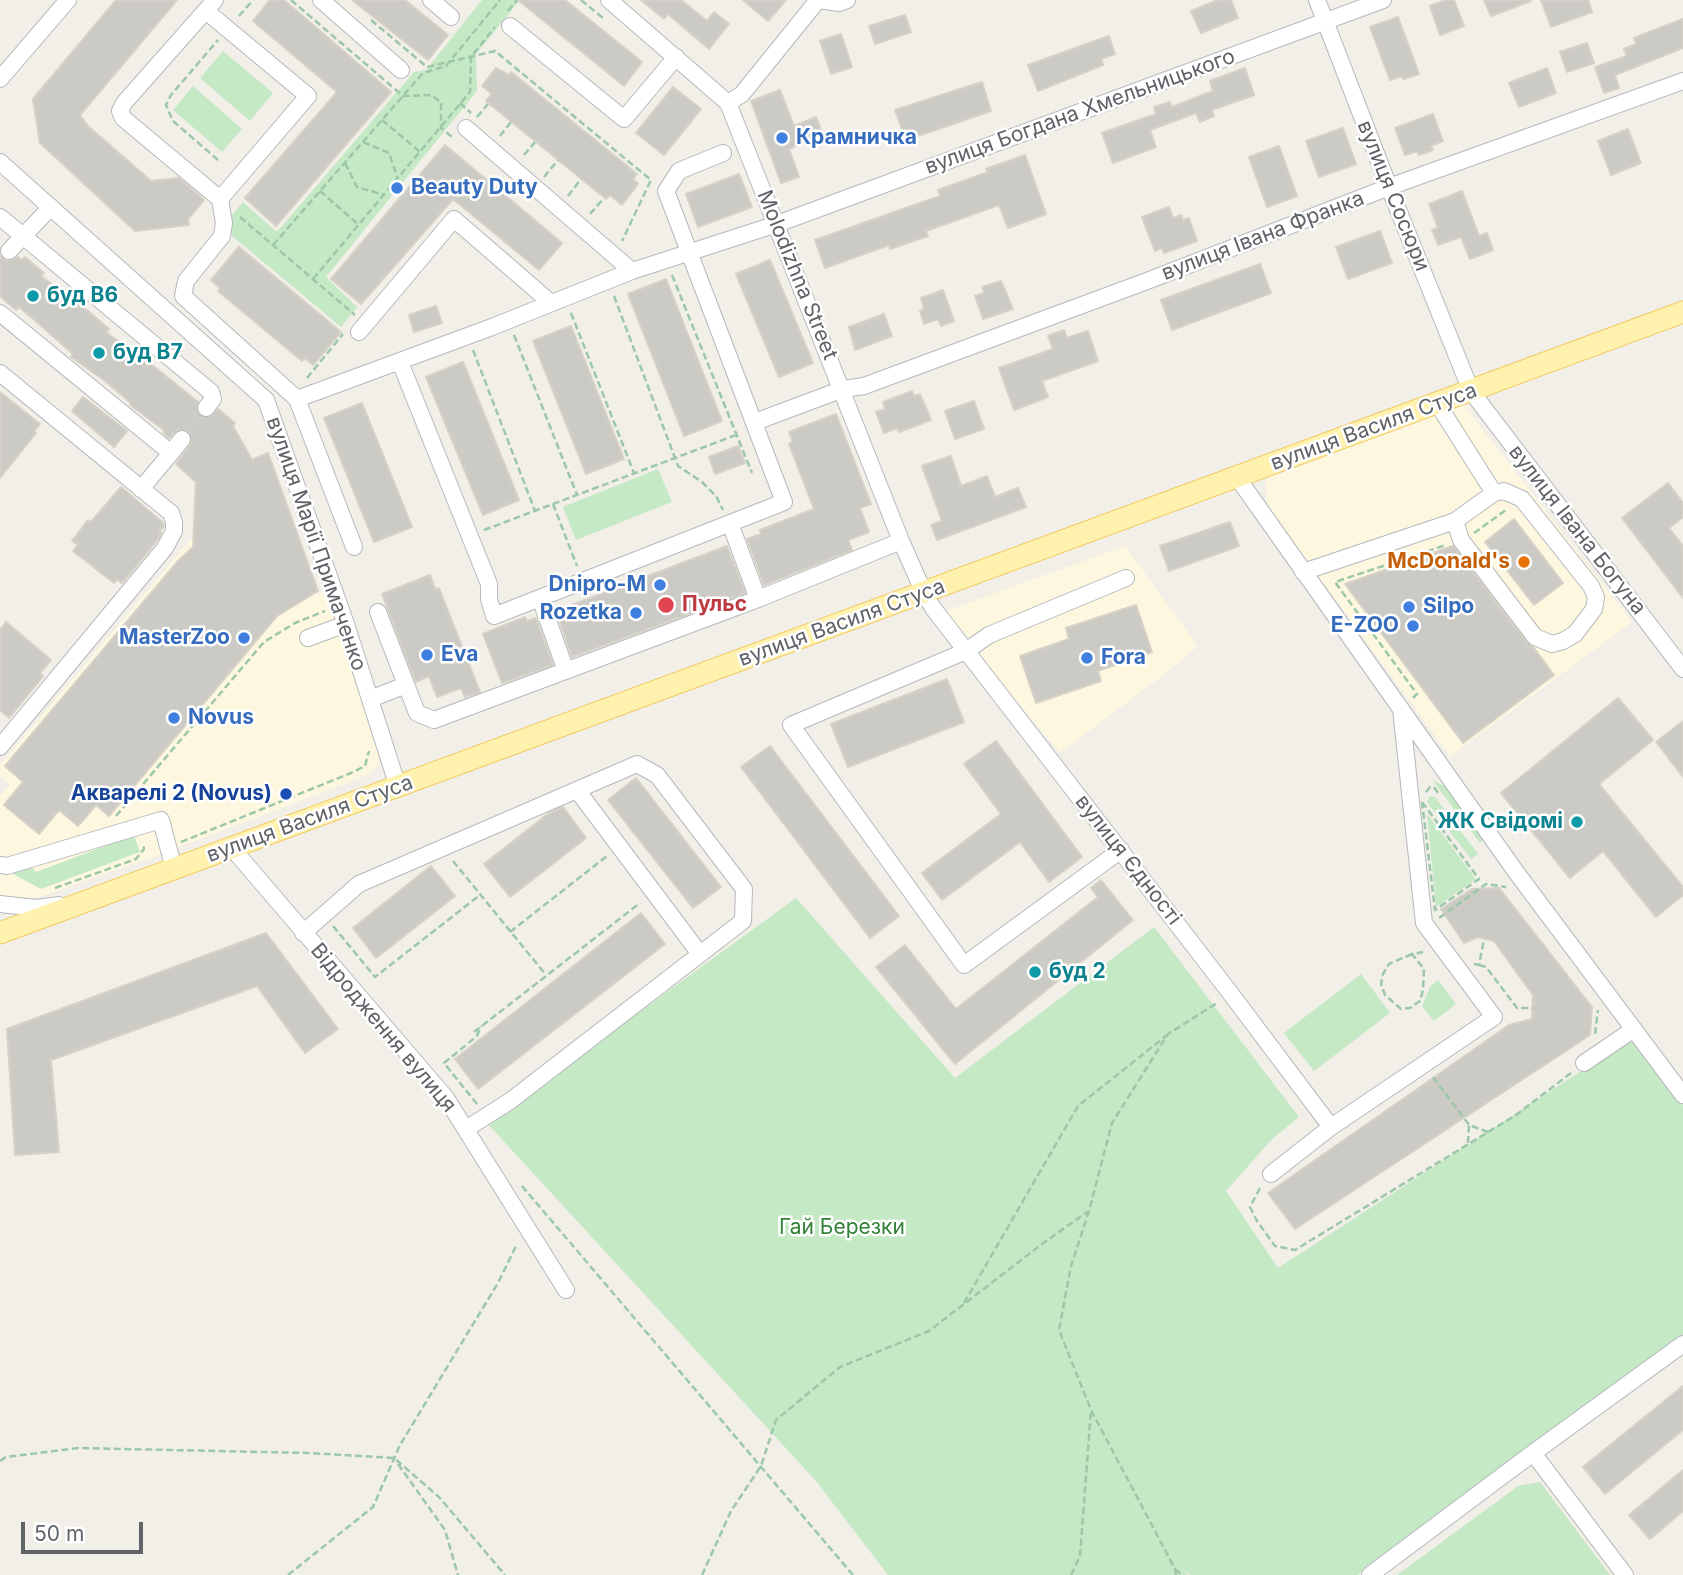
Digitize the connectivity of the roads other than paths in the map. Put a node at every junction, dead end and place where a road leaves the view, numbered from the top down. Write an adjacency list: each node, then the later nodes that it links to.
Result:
1 (68, 0): 15 (street)
2 (321, 0): 14 (street)
3 (430, 0): 10 (street)
4 (609, 0): 13 (street, Molodizhna Street)
5 (819, 0): 6 (street); 17 (street)
6 (847, 0)
7 (1317, 0): 11 (street, вулиця Сосюри)
8 (1383, 0): 11 (street, вулиця Богдана Хмельницького)
9 (210, 6): 22 (street); 22 (street)
10 (452, 17)
11 (1325, 22): 21 (street, вулиця Сосюри); 25 (street, вулиця Богдана Хмельницького)
12 (510, 26): 13 (street)
13 (676, 57): 17 (street, Molodizhna Street)
14 (401, 70)
15 (0, 79)
16 (1683, 81): 21 (street, вулиця Івана Франка)
17 (728, 103): 25 (street, Molodizhna Street)
18 (471, 123): 29 (street)
19 (723, 153): 28 (street)
20 (0, 162): 23 (street, вулиця Марії Примаченко)
21 (1389, 187): 36 (street, вулиця Івана Франка); 38 (street, вулиця Сосюри)
22 (220, 199): 37 (street)
23 (51, 207): 26 (street); 57 (street, вулиця Марії Примаченко)
24 (0, 217): 26 (street)
25 (777, 224): 28 (street, вулиця Богдана Хмельницького); 36 (street, Molodizhna Street)
26 (23, 236): 27 (street); 40 (street)
27 (9, 251)
28 (691, 253): 29 (street, вулиця Богдана Хмельницького); 41 (street)
29 (632, 271): 30 (street, вулиця Богдана Хмельницького)
30 (551, 303): 33 (street); 34 (street, вулиця Богдана Хмельницького)
31 (1683, 312): 38 (main road, вулиця Василя Стуса)
32 (0, 313): 43 (street)
33 (355, 325)
34 (400, 362): 37 (street, вулиця Богдана Хмельницького); 54 (street)
35 (0, 373): 45 (street)
36 (843, 389): 41 (street, вулиця Івана Франка); 49 (street, Molodizhna Street)
37 (299, 391): 50 (street)
38 (1471, 391): 39 (main road, вулиця Василя Стуса); 60 (street, вулиця Івана Богуна)
39 (1437, 404): 44 (main road, вулиця Василя Стуса); 46 (street)
40 (206, 408)
41 (755, 422): 48 (street)
42 (181, 439): 43 (street)
43 (171, 453): 45 (street)
44 (1237, 477): 51 (street); 53 (main road, вулиця Василя Стуса)
45 (141, 489): 65 (street)
46 (1494, 493): 47 (street); 47 (street)
47 (1455, 521): 51 (street)
48 (730, 523): 54 (street); 55 (street)
49 (901, 541): 53 (street, Molodizhna Street); 55 (street)
50 (354, 547)
51 (1303, 572): 64 (street)
52 (1126, 578): 59 (street)
53 (924, 593): 59 (street, вулиця Єдності); 66 (main road, вулиця Василя Стуса)
54 (540, 598): 61 (street)
55 (758, 599): 61 (street)
56 (378, 612): 62 (street)
57 (346, 624): 58 (street); 63 (street, вулиця Марії Примаченко)
58 (308, 638)
59 (966, 651): 69 (street, вулиця Єдності); 69 (street)
60 (1683, 669)
61 (566, 671): 62 (street)
62 (406, 685): 63 (street)
63 (370, 699): 66 (street, вулиця Марії Примаченко)
64 (1401, 706): 77 (street); 80 (street)
65 (2, 740)
66 (398, 787): 68 (main road, вулиця Василя Стуса)
67 (578, 790): 75 (street); 76 (street); 76 (street)
68 (232, 848): 71 (main road, вулиця Василя Стуса); 75 (street, Відродження вулиця)
69 (1121, 850): 80 (street, вулиця Єдності)
70 (0, 864): 71 (street)
71 (174, 869): 72 (main road, вулиця Василя Стуса)
72 (82, 903): 73 (street); 74 (main road, вулиця Василя Стуса)
73 (0, 904)
74 (0, 933)
75 (303, 933): 81 (street, Відродження вулиця)
76 (700, 954): 81 (street)
77 (1634, 1029): 78 (street); 79 (street)
78 (1578, 1068)
79 (1683, 1095)
80 (1331, 1127): 82 (street)
81 (466, 1129): 83 (street, Відродження вулиця)
82 (1272, 1174)
83 (566, 1290)
84 (1683, 1344): 85 (street)
85 (1533, 1452): 86 (street); 87 (street)
86 (1370, 1575)
87 (1625, 1575)

